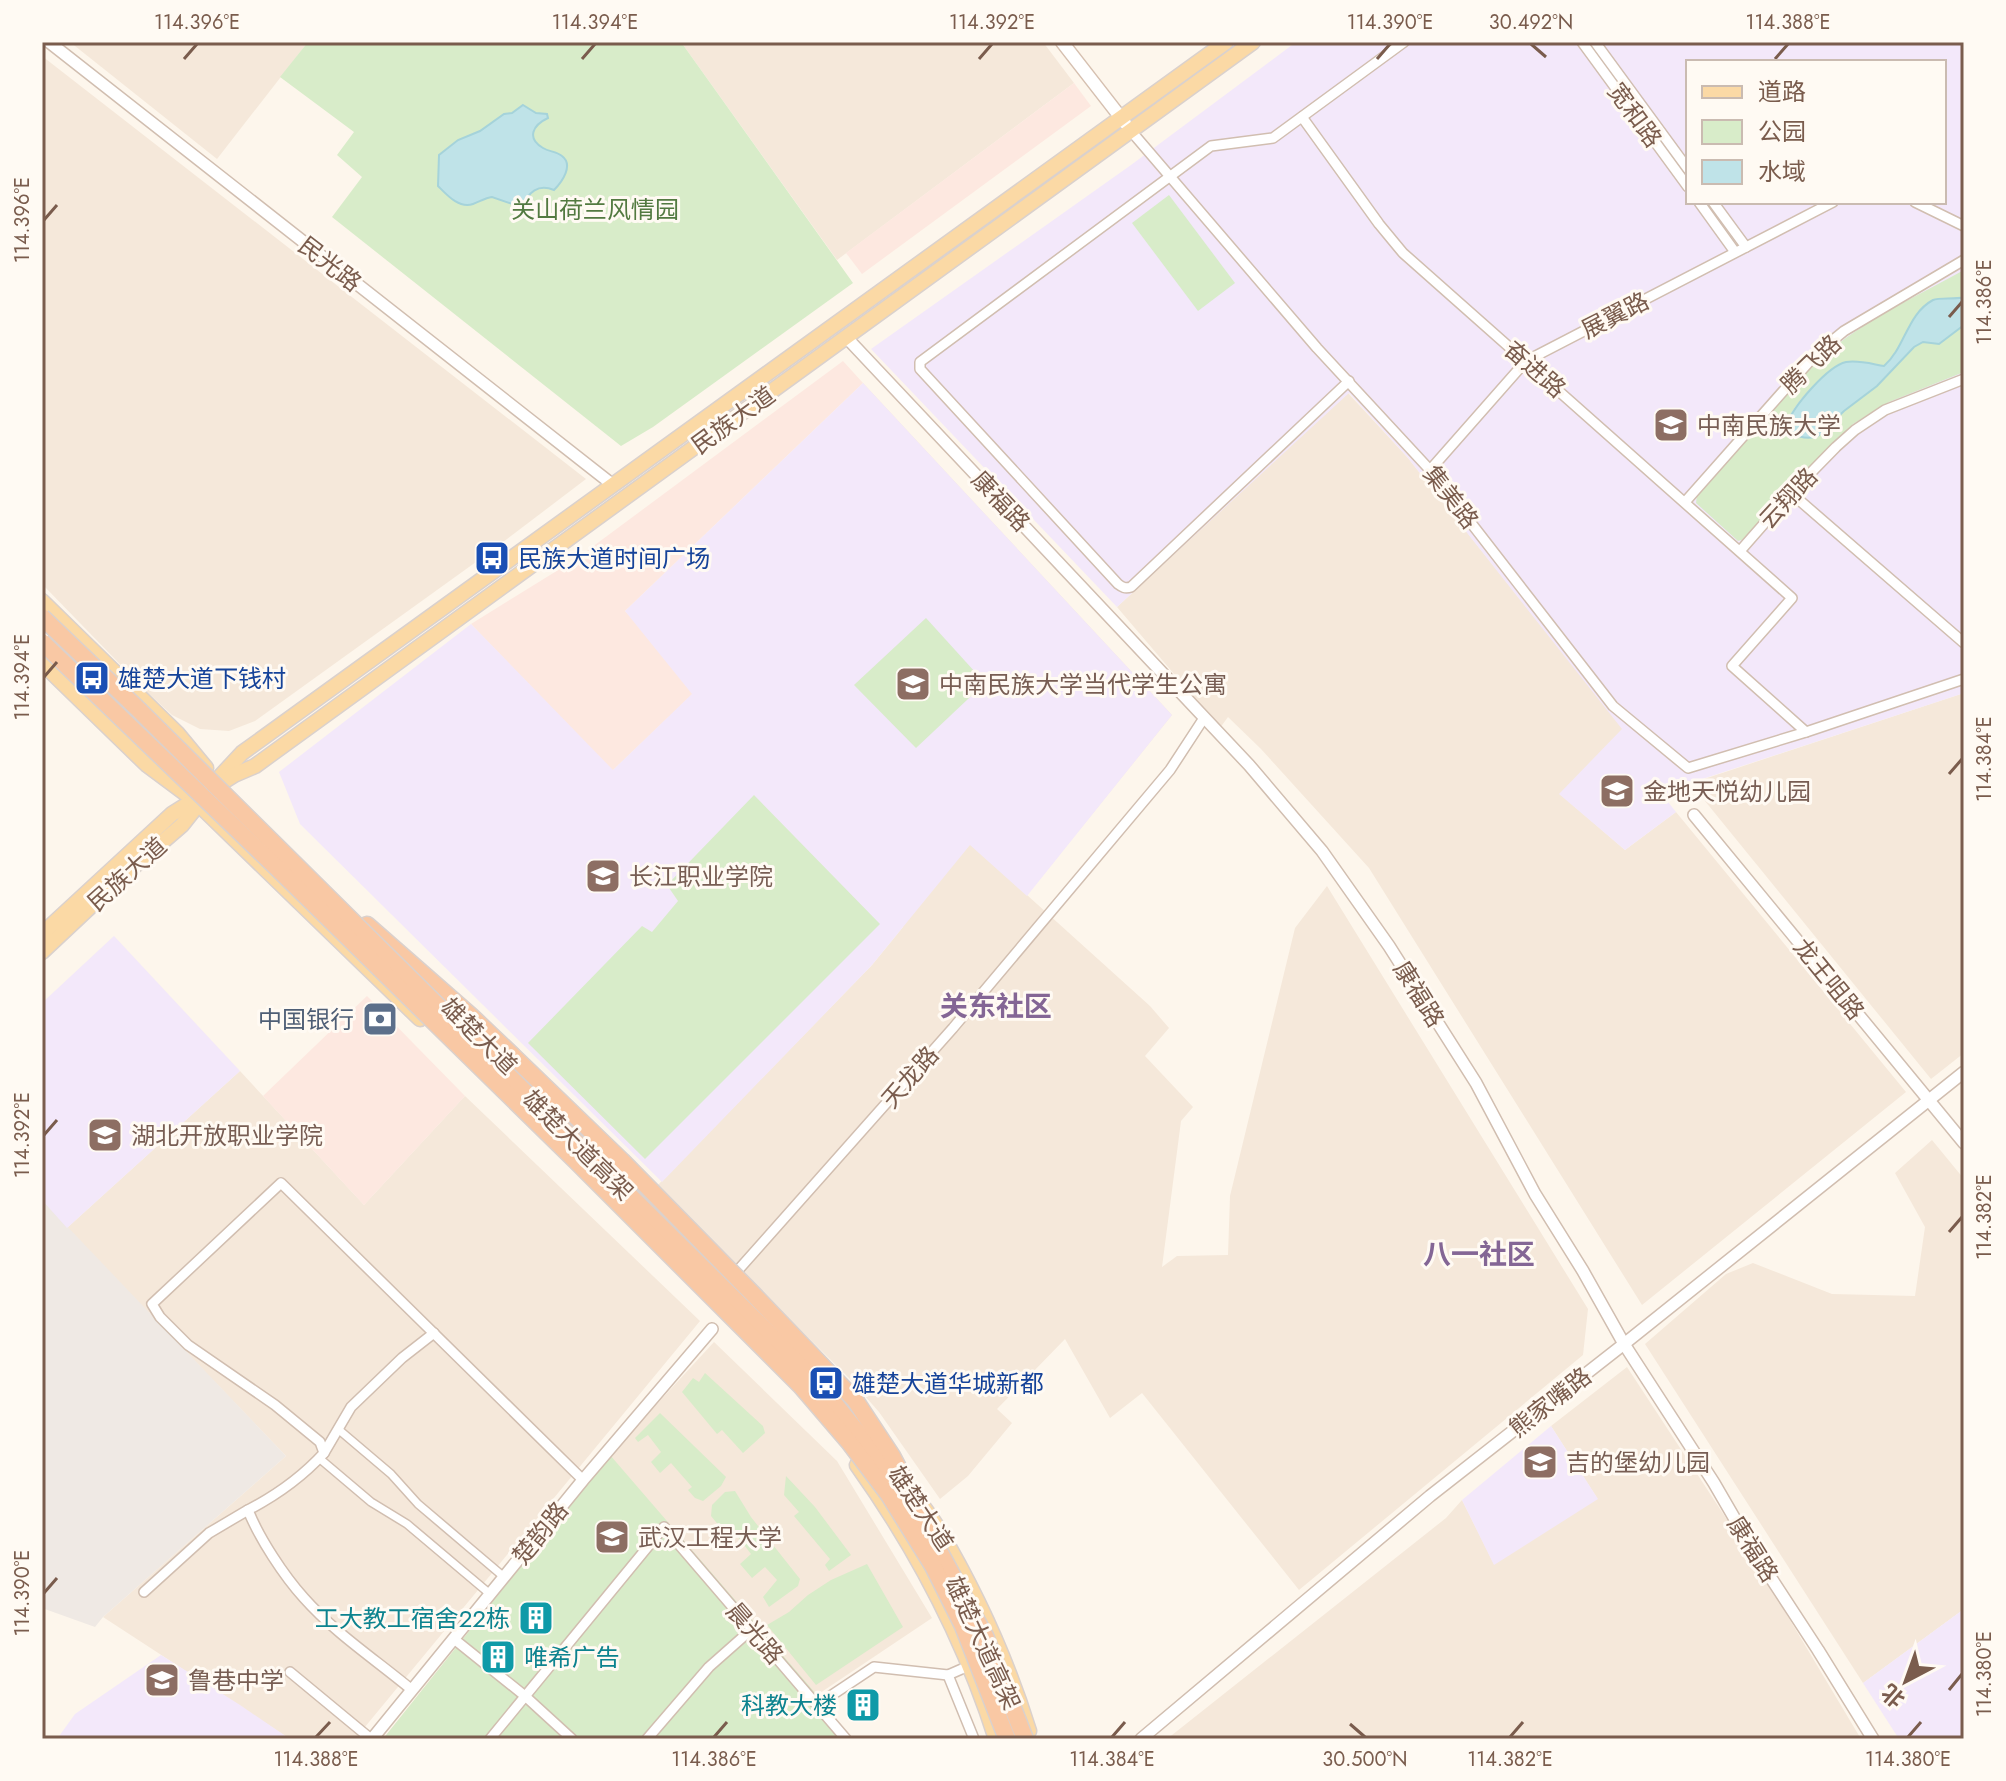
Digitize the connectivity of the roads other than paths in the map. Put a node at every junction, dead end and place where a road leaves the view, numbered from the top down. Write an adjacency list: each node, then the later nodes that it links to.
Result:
1 (49, 42): 27 (street, 民光路)
2 (1062, 42): 9 (main road)
3 (1226, 42): 9 (main road, 民族大道)
4 (1253, 42): 10 (main road, 民族大道)
5 (1404, 42): 8 (street)
6 (1582, 42): 13 (street, 宽和路)
7 (1595, 42): 11 (street, 宽和路)
8 (1302, 117): 12 (street); 23 (street, 奋进路)
9 (1121, 119): 10 (main road); 27 (main road, 民族大道)
10 (1131, 131): 12 (street, 集美路); 22 (main road, 民族大道)
11 (1686, 166)
12 (1170, 177): 25 (street, 集美路); 25 (street)
13 (1686, 184)
14 (1700, 204): 20 (street)
15 (1714, 204): 19 (street)
16 (1829, 204): 19 (street, 展翼路)
17 (1919, 204): 18 (street)
18 (1964, 226)
19 (1746, 247): 20 (street, 展翼路)
20 (1735, 252): 23 (street, 展翼路)
21 (1964, 260): 29 (street, 腾飞路)
22 (846, 337): 37 (street, 康福路); 39 (main road, 民族大道)
23 (1526, 361): 26 (street, 展翼路); 29 (street, 奋进路)
24 (1964, 379): 28 (street, 云翔路)
25 (1349, 381): 26 (street, 集美路)
26 (1430, 470): 38 (street, 集美路)
27 (613, 485): 39 (main road, 民族大道)
28 (1791, 493): 30 (street, 云翔路); 34 (street)
29 (1685, 502): 30 (street, 奋进路)
30 (1740, 551): 38 (street, 奋进路)
31 (42, 601): 39 (main road, 雄楚大道)
32 (42, 617): 56 (highway, 雄楚大道高架, bridge)
33 (42, 642): 77 (highway, 雄楚大道高架, bridge)
34 (1964, 643)
35 (42, 663): 40 (main road, 雄楚大道)
36 (1964, 679): 38 (street)
37 (1204, 718): 48 (street, 天龙路); 51 (street, 康福路)
38 (1806, 732)
39 (215, 786): 40 (main road, 民族大道); 42 (main road, 雄楚大道)
40 (196, 802): 43 (main road, 民族大道); 44 (main road, 民族大道); 66 (main road, 雄楚大道)
41 (1694, 815): 46 (street, 龙王咀路)
42 (367, 925): 48 (main road, 雄楚大道); 56 (highway, bridge)
43 (42, 934)
44 (42, 952)
45 (1964, 1072): 46 (street, 熊家嘴路)
46 (1928, 1100): 47 (street, 龙王咀路); 51 (street, 熊家嘴路)
47 (1964, 1143)
48 (729, 1281): 64 (main road, 雄楚大道)
49 (712, 1329): 54 (street, 楚韵路)
50 (434, 1333): 52 (street); 53 (street); 54 (street)
51 (1624, 1344): 79 (street, 熊家嘴路); 80 (street, 康福路)
52 (338, 1429): 53 (street); 57 (street)
53 (321, 1455): 55 (street); 59 (street)
54 (583, 1480): 57 (street, 楚韵路)
55 (248, 1510): 58 (street); 67 (street)
56 (936, 1545): 78 (highway, 雄楚大道高架, bridge)
57 (504, 1577): 59 (street, 楚韵路)
58 (144, 1592)
59 (490, 1594): 61 (street, 楚韵路)
60 (752, 1629): 68 (street, 晨光路); 69 (street, 晨光路); 73 (street)
61 (454, 1639): 67 (street, 楚韵路); 68 (street)
62 (964, 1668): 65 (street)
63 (290, 1672): 70 (street)
64 (1009, 1673): 66 (main road); 78 (main road, 雄楚大道)
65 (948, 1675): 69 (street); 75 (street)
66 (977, 1684): 76 (main road, 雄楚大道)
67 (412, 1690): 70 (street, 楚韵路)
68 (525, 1696): 71 (street); 72 (street)
69 (817, 1705): 74 (street, 晨光路)
70 (371, 1739)
71 (490, 1739)
72 (572, 1739)
73 (647, 1739)
74 (846, 1739)
75 (974, 1739)
76 (996, 1739)
77 (1007, 1739)
78 (1028, 1739)
79 (1141, 1739)
80 (1873, 1739)

